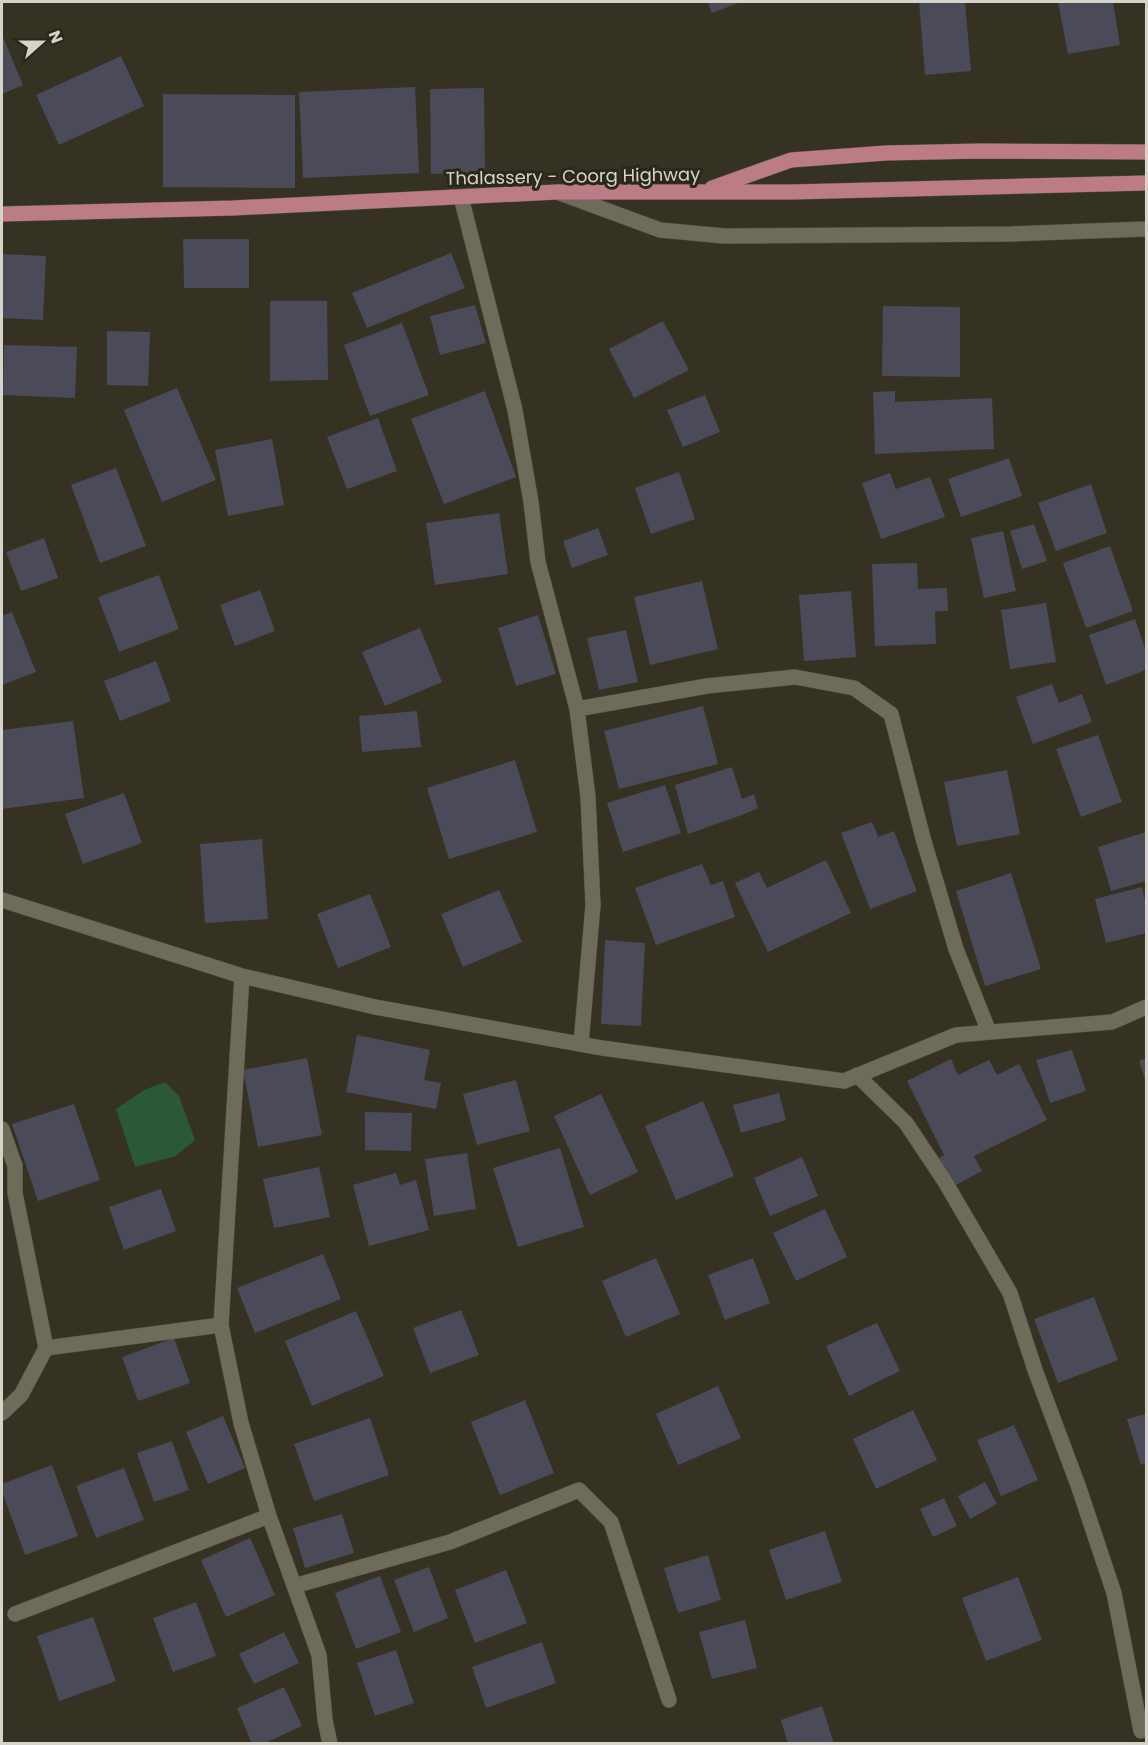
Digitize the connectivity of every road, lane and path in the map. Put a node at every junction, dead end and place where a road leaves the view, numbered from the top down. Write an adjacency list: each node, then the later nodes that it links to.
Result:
1 (1146, 152): 4 (main road)
2 (1146, 183): 4 (main road, Thalassery - Coorg Highway)
3 (557, 192): 4 (main road, Thalassery - Coorg Highway); 5 (main road, Thalassery - Coorg Highway); 7 (street)
4 (701, 192)
5 (461, 197): 6 (main road, Thalassery - Coorg Highway); 8 (street)
6 (2, 214)
7 (1146, 229)
8 (577, 709): 12 (street); 13 (street)
9 (2, 900): 10 (street)
10 (242, 976): 13 (street); 16 (street)
11 (1146, 1006): 12 (street)
12 (988, 1032): 14 (street)
13 (581, 1044): 14 (street)
14 (857, 1076): 23 (street)
15 (2, 1129): 17 (street)
16 (221, 1325): 17 (street); 19 (street)
17 (46, 1348): 18 (street)
18 (2, 1413)
19 (269, 1516): 20 (street); 21 (street)
20 (294, 1586): 22 (street); 24 (street)
21 (15, 1614)
22 (669, 1700)
23 (1144, 1730): 25 (street)
24 (330, 1743)
25 (1132, 1743)

